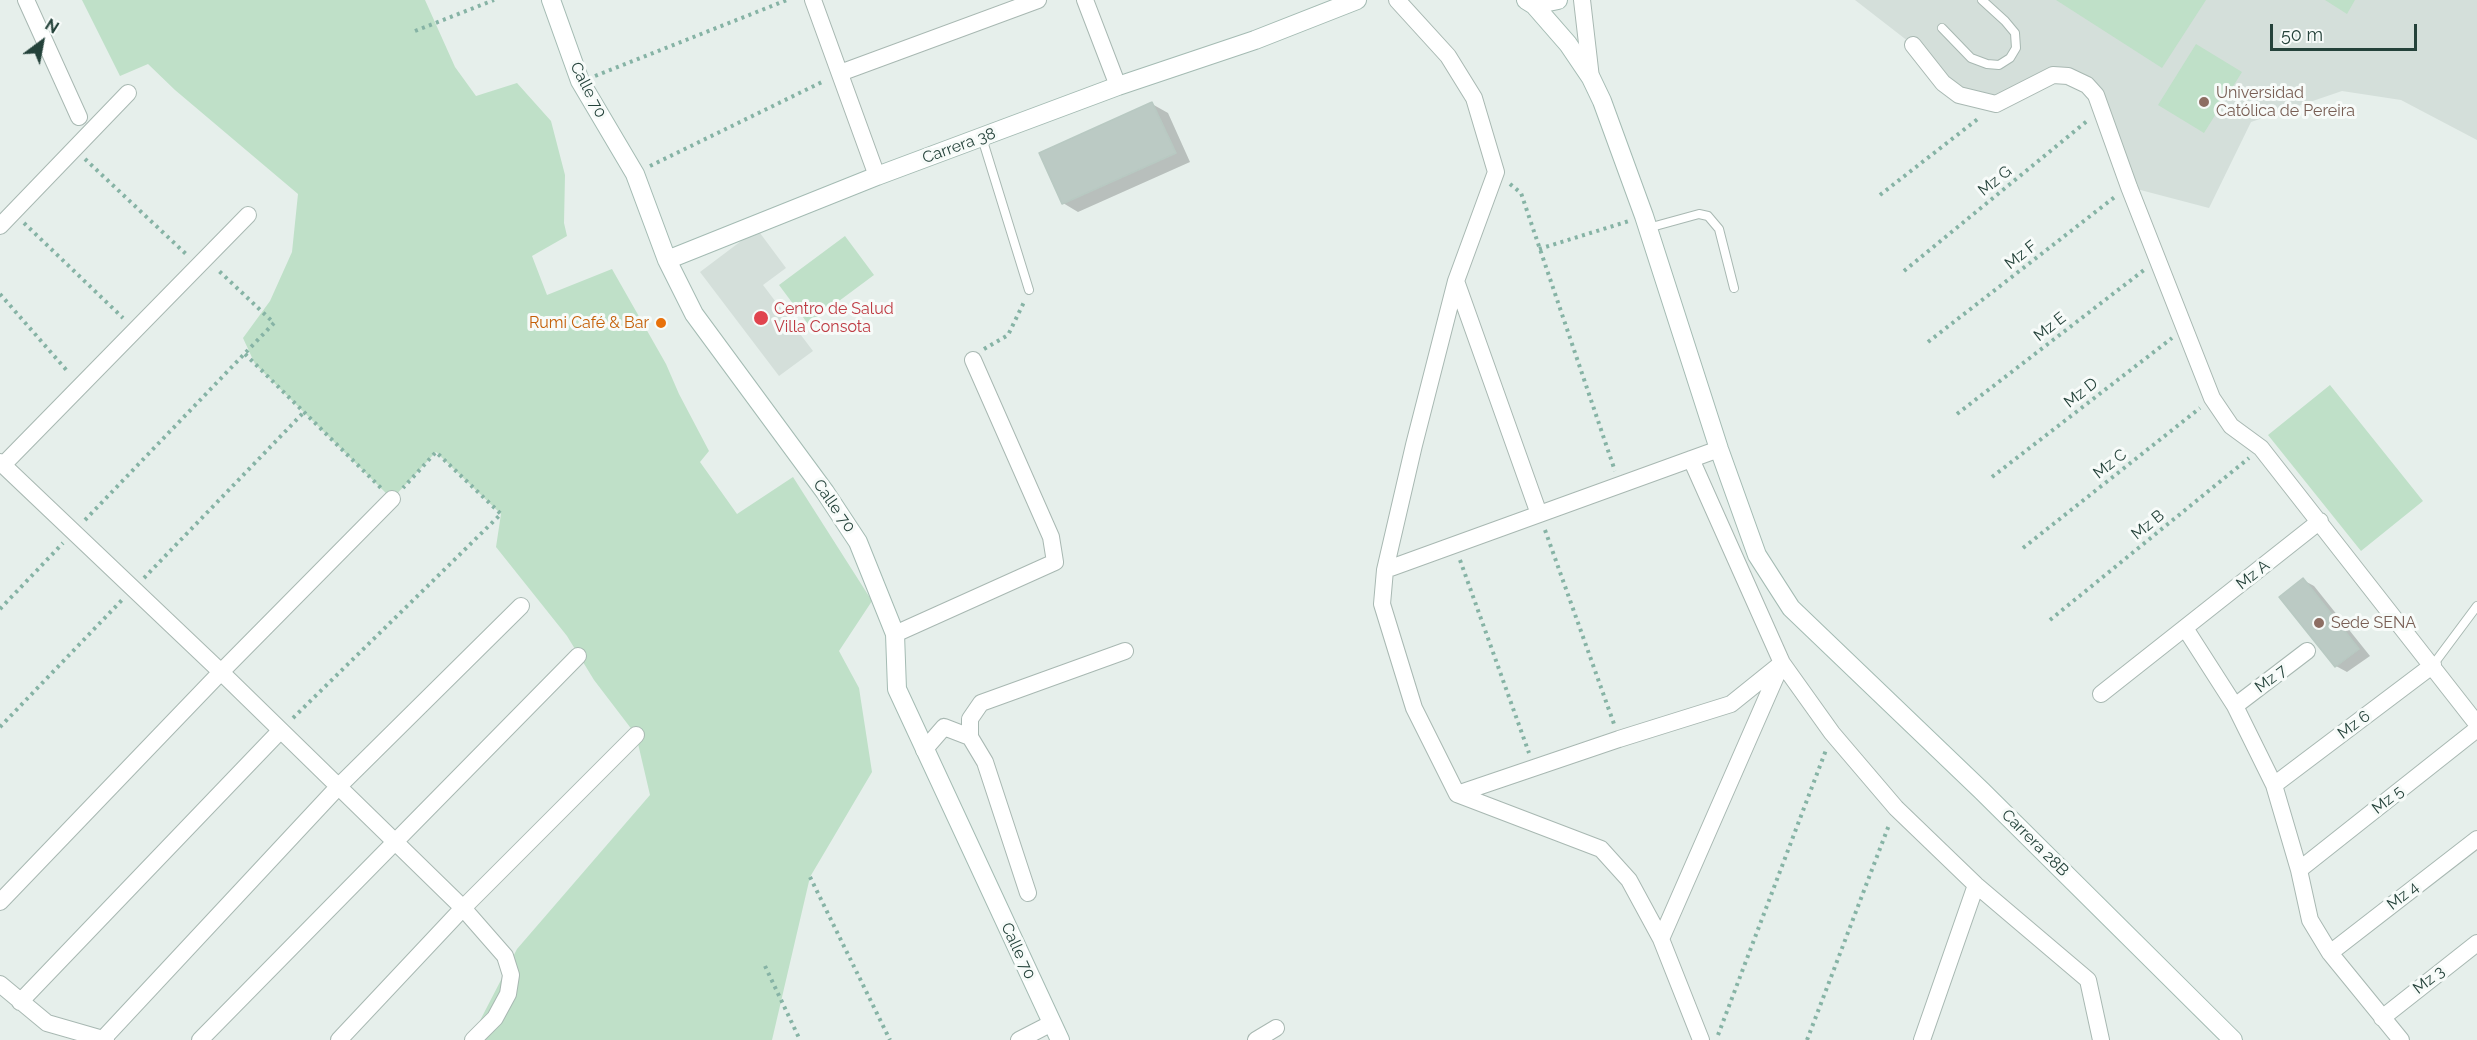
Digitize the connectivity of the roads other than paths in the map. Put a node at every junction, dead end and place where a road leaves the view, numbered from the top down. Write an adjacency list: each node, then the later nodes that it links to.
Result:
1 (26, 0): 18 (street)
2 (551, 0): 24 (street, Calle 70)
3 (813, 0): 14 (street)
4 (1038, 0): 14 (street)
5 (1084, 0): 16 (street)
6 (1357, 0): 16 (street, Carrera 38)
7 (1397, 0): 25 (street)
8 (1558, 0): 11 (street)
9 (1582, 0): 15 (street)
10 (1982, 0): 12 (lane)
11 (1530, 2): 15 (street, Carrera 28B)
12 (1942, 28)
13 (1913, 45): 34 (street)
14 (840, 73): 20 (street)
15 (1591, 78): 22 (street, Carrera 28B)
16 (1118, 86): 19 (street, Carrera 38)
17 (128, 93): 23 (street)
18 (79, 117)
19 (982, 138): 20 (street, Carrera 38); 27 (lane)
20 (877, 176): 24 (street, Carrera 38)
21 (248, 215): 31 (street)
22 (1646, 222): 26 (lane); 29 (street, Carrera 28B)
23 (0, 226)
24 (667, 260): 39 (street, Calle 70)
25 (1456, 281): 33 (street); 35 (street)
26 (1734, 288)
27 (1029, 290)
28 (973, 360): 39 (street)
29 (1719, 449): 30 (street); 81 (street, Carrera 28B)
30 (1691, 459): 33 (street); 43 (street)
31 (1, 464): 45 (street)
32 (392, 499): 45 (street)
33 (1539, 513): 35 (street)
34 (2320, 521): 38 (street, Mz A); 44 (street)
35 (1385, 570): 56 (street)
36 (521, 606): 55 (street)
37 (2477, 606): 44 (lane)
38 (2185, 628): 46 (street, Mz A); 47 (street)
39 (895, 634): 53 (street, Calle 70)
40 (1125, 651): 52 (street)
41 (2307, 651): 47 (street, Mz 7)
42 (578, 657): 58 (street)
43 (1782, 663): 56 (street); 60 (street); 64 (street)
44 (2433, 665): 48 (street); 54 (street, Mz 6)
45 (221, 672): 50 (street); 62 (street)
46 (2102, 694)
47 (2235, 706): 54 (street)
48 (2477, 724)
49 (2477, 729): 59 (street, Mz 5)
50 (280, 731): 55 (street); 68 (street)
51 (636, 735): 63 (street)
52 (970, 737): 53 (street); 61 (street)
53 (924, 750): 71 (street, Calle 70)
54 (2274, 785): 59 (street)
55 (338, 787): 58 (street); 72 (street)
56 (1457, 794): 64 (street)
57 (2477, 839): 66 (street, Mz 4)
58 (395, 842): 63 (street); 73 (street)
59 (2299, 870): 66 (street)
60 (1976, 885): 79 (street); 80 (street)
61 (1028, 893)
62 (0, 902)
63 (463, 908): 74 (street); 75 (street)
64 (1661, 939): 78 (street)
65 (2477, 943): 69 (street, Mz 3)
66 (2330, 953): 69 (street)
67 (0, 984): 68 (street)
68 (20, 1002): 72 (street)
69 (2382, 1018): 82 (street)
70 (1276, 1028): 77 (street)
71 (1056, 1032): 76 (street)
72 (104, 1040)
73 (200, 1040)
74 (339, 1040)
75 (473, 1040)
76 (1019, 1040)
77 (1256, 1040)
78 (1701, 1040)
79 (1922, 1040)
80 (2101, 1040)
81 (2234, 1040)
82 (2401, 1040)

